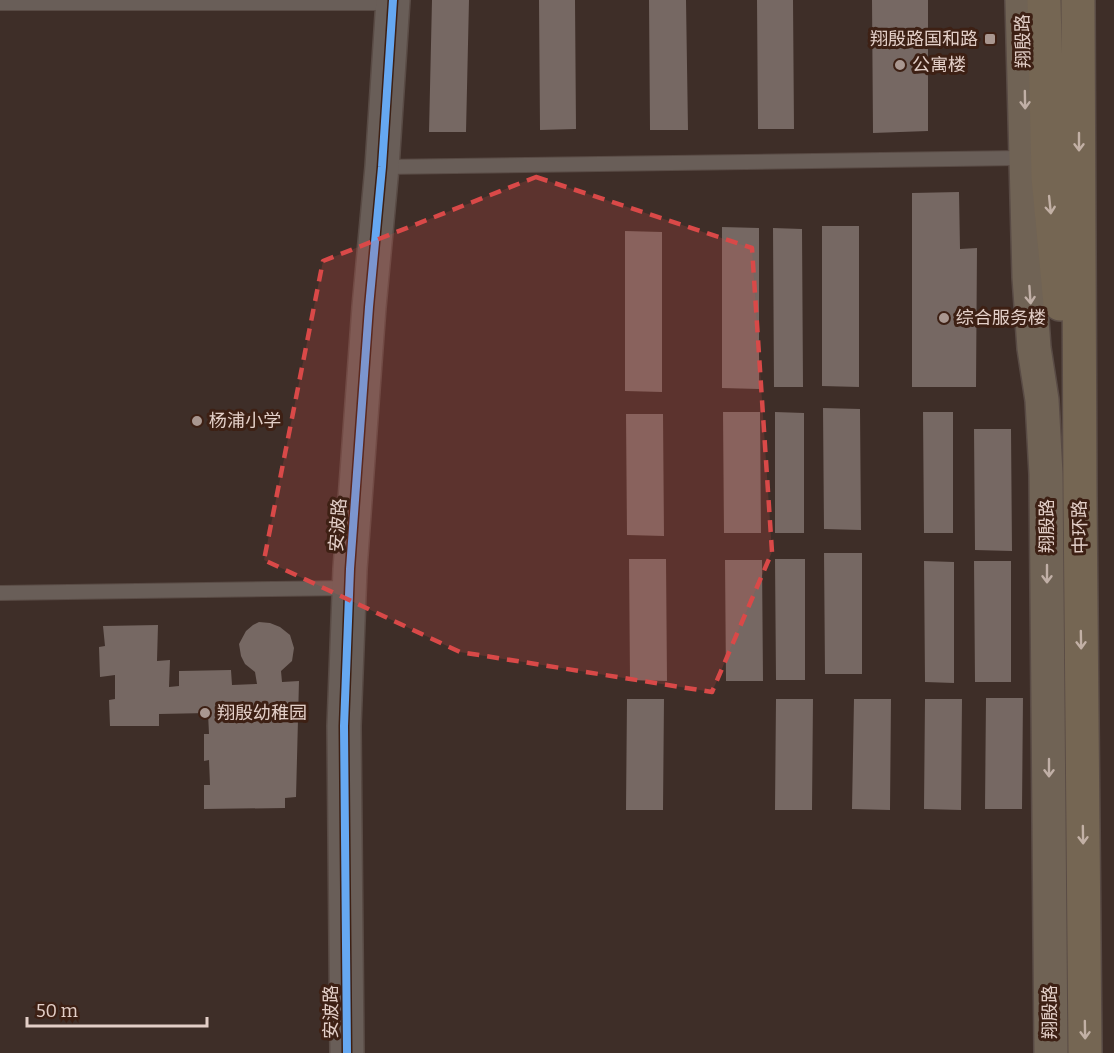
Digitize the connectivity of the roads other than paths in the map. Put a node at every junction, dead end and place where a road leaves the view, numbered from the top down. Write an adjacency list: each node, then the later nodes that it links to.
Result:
1 (1022, 0): 7 (main road, 翔殷路, one-way to 7)
2 (1044, 0): 9 (highway, one-way to 9)
3 (1078, 0): 9 (highway, 中环路, one-way to 9)
4 (236, 2): 5 (lane); 6 (lane)
5 (393, 2): 8 (street, 安波路)
6 (0, 3)
7 (1026, 158): 8 (lane); 13 (main road, 翔殷路, one-way to 13)
8 (382, 167): 10 (street, 安波路)
9 (1080, 497): 14 (highway, 中环路, one-way to 14)
10 (349, 588): 11 (lane); 12 (street, 安波路)
11 (0, 594)
12 (346, 1053)
13 (1051, 1053)
14 (1085, 1053)

